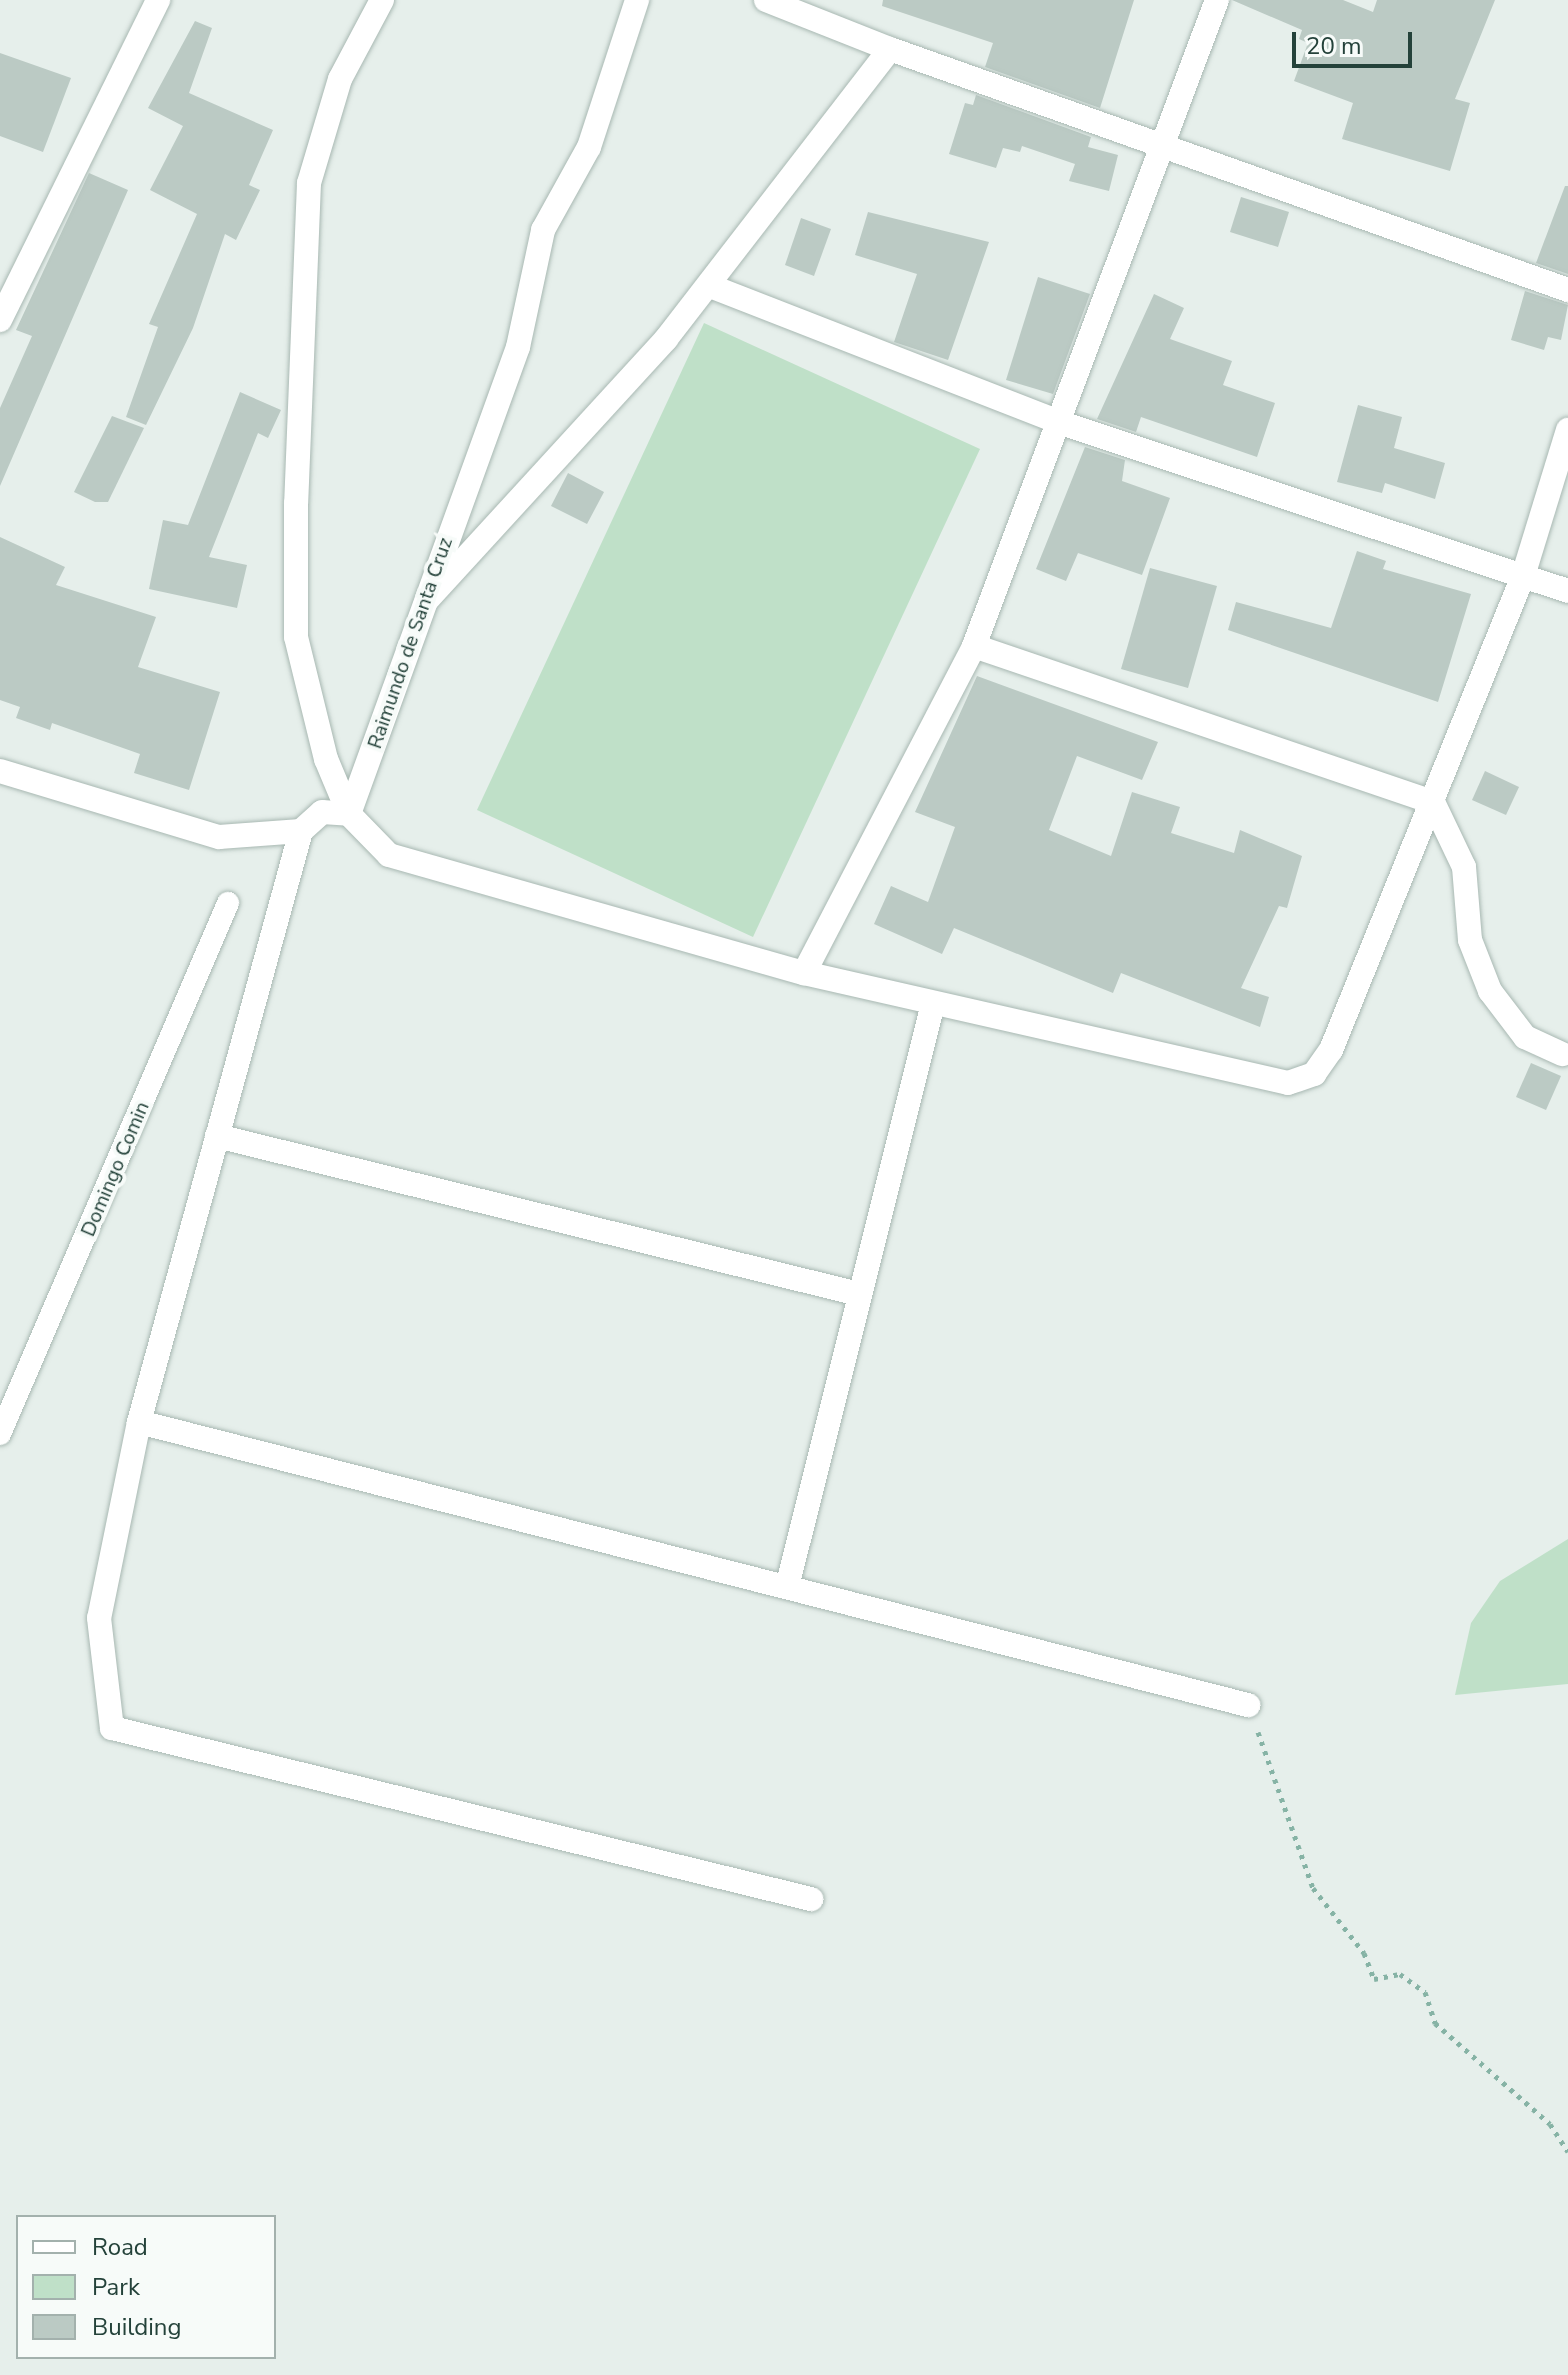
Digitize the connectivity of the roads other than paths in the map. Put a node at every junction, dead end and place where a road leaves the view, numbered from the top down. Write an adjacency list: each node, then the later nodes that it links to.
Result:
1 (158, 0): 10 (street)
2 (382, 0): 19 (street)
3 (637, 0): 15 (street, Raimundo de Santa Cruz)
4 (766, 0): 6 (street)
5 (1217, 0): 7 (street)
6 (890, 49): 7 (street); 8 (street)
7 (1164, 150): 9 (street); 11 (street)
8 (710, 286): 11 (street); 15 (street)
9 (1568, 290)
10 (0, 320)
11 (1061, 423): 13 (street); 16 (street)
12 (1568, 430): 13 (street)
13 (1523, 576): 14 (street); 18 (street)
14 (1568, 591)
15 (419, 609): 19 (street, Raimundo de Santa Cruz)
16 (974, 646): 18 (street); 22 (street)
17 (0, 771): 20 (street)
18 (1433, 802): 23 (street); 24 (street)
19 (349, 814): 20 (street); 22 (street)
20 (301, 831): 25 (street)
21 (228, 903): 28 (lane, Domingo Comin)
22 (804, 973): 23 (street)
23 (933, 1004): 26 (street)
24 (1562, 1054)
25 (217, 1136): 26 (street); 27 (street)
26 (859, 1294): 29 (street)
27 (139, 1422): 29 (street); 31 (street)
28 (0, 1434)
29 (787, 1587): 30 (street)
30 (1248, 1705)
31 (811, 1899)

